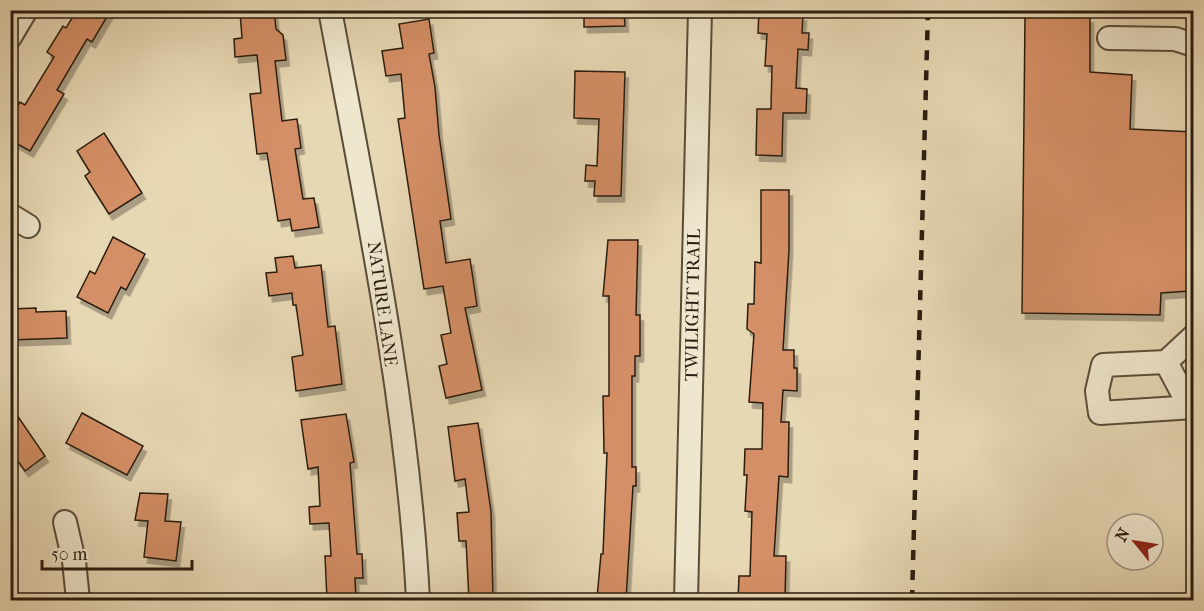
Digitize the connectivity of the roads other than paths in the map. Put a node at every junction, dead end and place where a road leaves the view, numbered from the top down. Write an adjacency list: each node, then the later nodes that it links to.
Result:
1 (26, 10): 4 (street)
2 (330, 10): 12 (street, NATURE LANE)
3 (700, 10): 13 (street, TWILIGHT TRAIL)
4 (10, 37)
5 (1109, 38): 6 (street)
6 (1194, 45)
7 (1194, 336): 8 (street)
8 (1166, 362): 9 (street); 9 (street)
9 (1192, 408)
10 (65, 522): 11 (street)
11 (78, 600)
12 (418, 600)
13 (686, 600)

